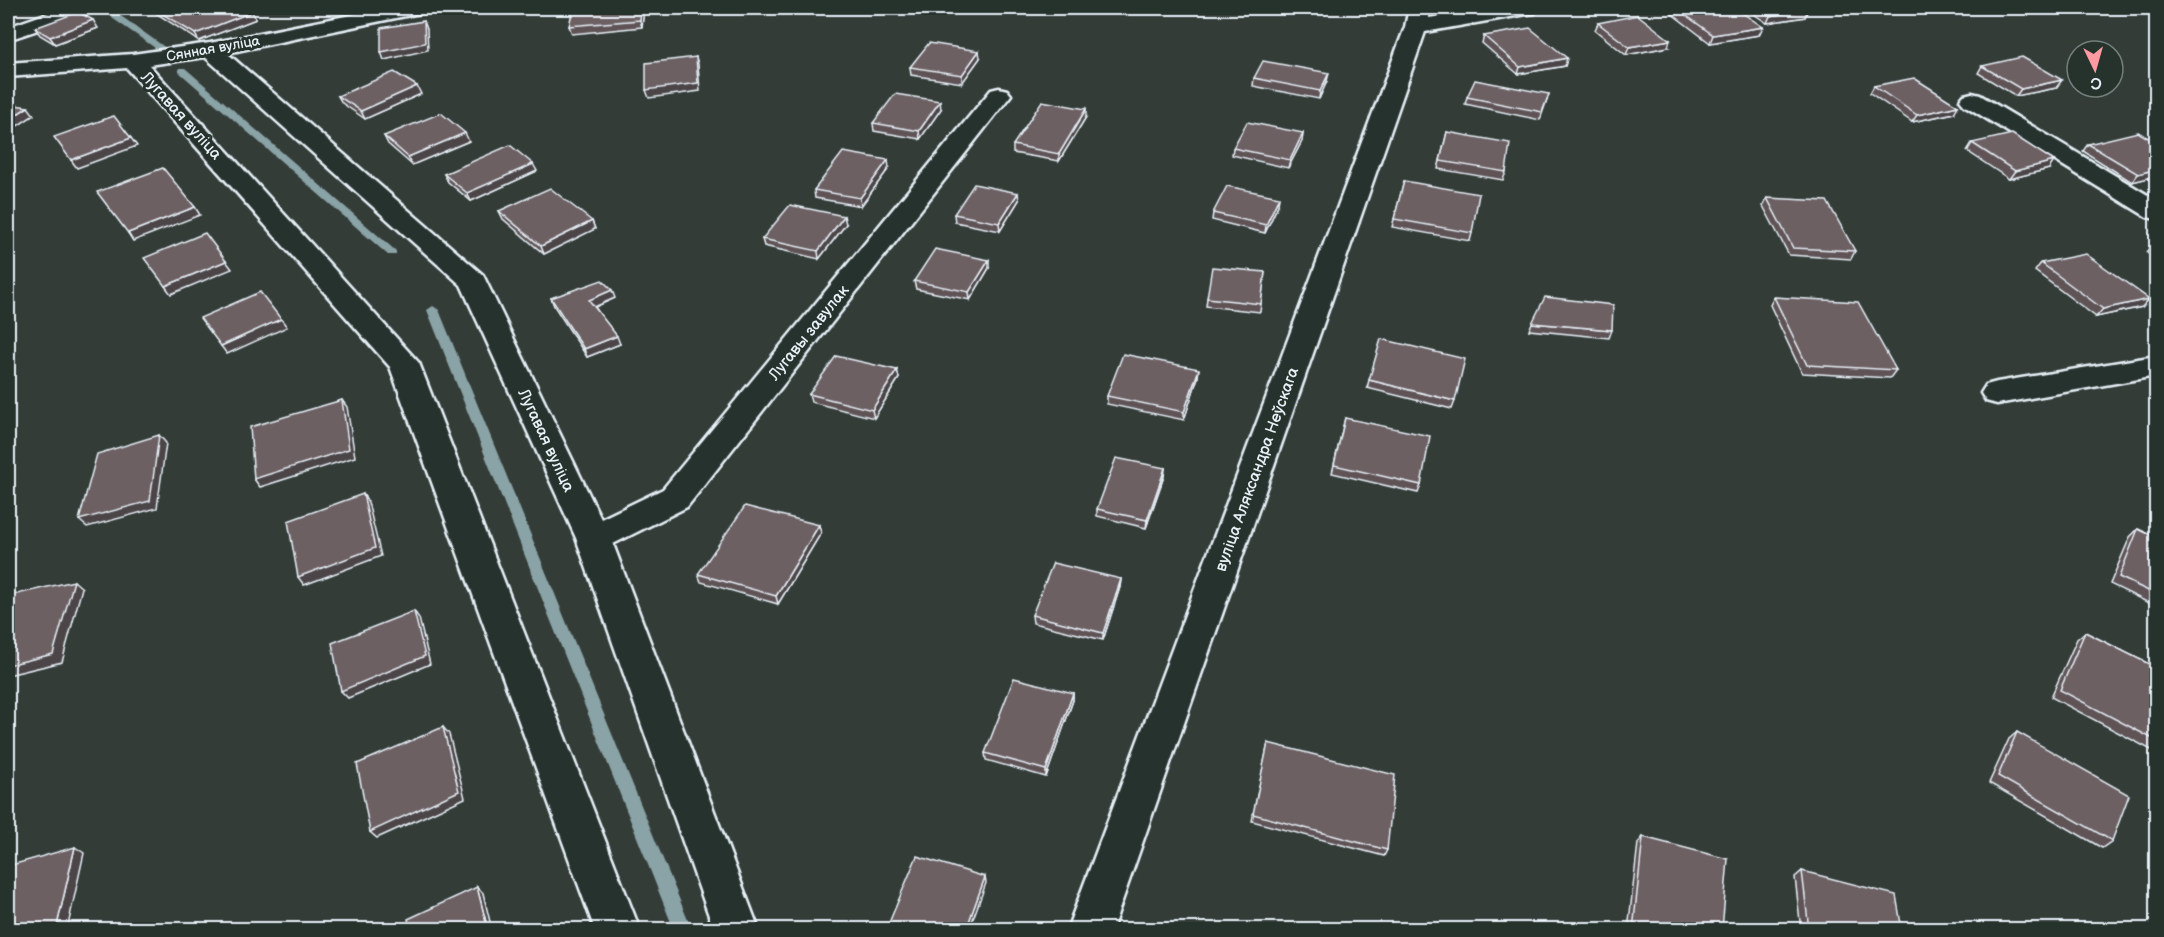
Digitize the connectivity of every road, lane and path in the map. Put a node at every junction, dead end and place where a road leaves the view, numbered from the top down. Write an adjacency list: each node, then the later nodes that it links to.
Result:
1 (81, 8): 5 (street)
2 (415, 8): 6 (street, Сянная вуліца)
3 (1527, 8): 4 (street)
4 (1418, 17): 17 (street, вуліца Аляксандра Неўскага)
5 (8, 34)
6 (210, 50): 7 (street, Сянная вуліца); 14 (street, Лугавая вуліца)
7 (133, 61): 8 (street, Сянная вуліца); 15 (street, Лугавая вуліца)
8 (8, 69)
9 (999, 95): 14 (street, Лугавы завулак)
10 (1972, 100): 11 (street)
11 (2157, 210)
12 (2157, 366): 13 (street)
13 (1997, 393)
14 (593, 537): 16 (street, Лугавая вуліца)
15 (618, 930)
16 (737, 930)
17 (1089, 930)

